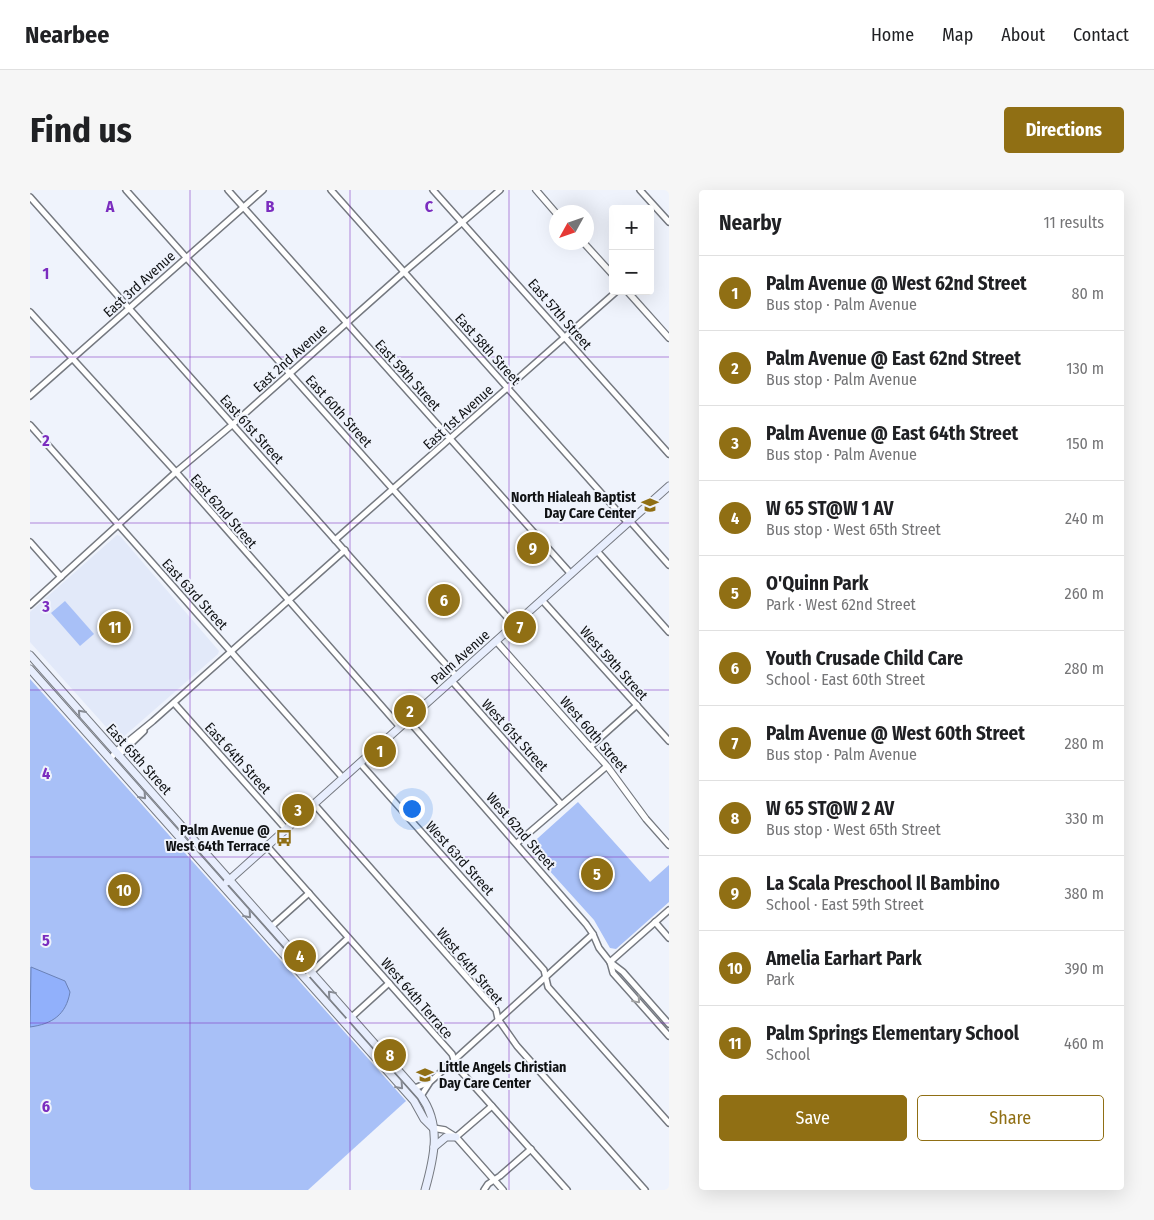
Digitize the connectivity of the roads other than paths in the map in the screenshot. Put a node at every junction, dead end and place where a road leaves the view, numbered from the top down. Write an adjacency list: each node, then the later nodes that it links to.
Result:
1 (126, 190): 15 (street, East 60th Street)
2 (228, 190): 11 (street, East 59th Street)
3 (263, 190): 11 (street, East 3rd Avenue)
4 (331, 190): 17 (street, East 58th Street)
5 (433, 190): 12 (street, East 57th Street)
6 (500, 190): 12 (street, East 2nd Avenue)
7 (536, 190): 10 (street)
8 (640, 190): 13 (street)
9 (30, 197): 20 (street, East 61st Street)
10 (549, 205)
11 (244, 207): 15 (street, East 3rd Avenue); 22 (street, East 59th Street)
12 (462, 222): 17 (street, East 2nd Avenue); 23 (street, East 57th Street)
13 (669, 222)
14 (590, 250): 16 (street)
15 (187, 257): 20 (street, East 3rd Avenue); 26 (street, East 60th Street)
16 (609, 271)
17 (404, 272): 22 (street, East 2nd Avenue); 27 (street, East 58th Street)
18 (613, 295): 23 (street, East 1st Avenue)
19 (631, 295): 24 (street)
20 (129, 308): 25 (street, East 3rd Avenue); 30 (street, East 61st Street)
21 (30, 312): 25 (street, East 62nd Street)
22 (346, 323): 26 (street, East 2nd Avenue); 31 (street, East 59th Street)
23 (565, 337): 27 (street, East 1st Avenue); 32 (street, East 57th Street)
24 (669, 338)
25 (72, 359): 28 (street, East 3rd Avenue); 33 (street, East 62nd Street)
26 (290, 374): 30 (street, East 2nd Avenue); 35 (street, East 60th Street)
27 (508, 388): 31 (street, East 1st Avenue); 36 (street, East 58th Street)
28 (30, 396)
29 (30, 425): 37 (street, East 63rd Street)
30 (232, 425): 33 (street, East 2nd Avenue); 38 (street, East 61st Street)
31 (450, 439): 35 (street, East 1st Avenue); 43 (street, East 59th Street)
32 (669, 454)
33 (176, 472): 37 (street, East 2nd Avenue); 46 (street, East 62nd Street)
34 (669, 486): 36 (main road, Palm Avenue)
35 (394, 490): 38 (street, East 1st Avenue); 48 (street, East 60th Street)
36 (629, 522): 41 (main road, Palm Avenue); 42 (street, East 58th Street)
37 (118, 525): 44 (street, East 2nd Avenue); 51 (street, East 63rd Street)
38 (336, 540): 40 (street, East 61st Street)
39 (30, 542): 44 (street)
40 (344, 550): 46 (street); 54 (street, East 61st Street)
41 (597, 551): 43 (main road, Palm Avenue); 49 (street)
42 (669, 565)
43 (571, 574): 45 (main road, Palm Avenue)
44 (61, 577): 47 (street, East 2nd Avenue)
45 (542, 600): 48 (main road, Palm Avenue); 56 (street, West 59th Street)
46 (288, 601): 51 (street); 58 (street, East 62nd Street)
47 (30, 605)
48 (514, 625): 50 (main road, Palm Avenue)
49 (669, 632)
50 (496, 641): 54 (main road, Palm Avenue); 60 (street, West 60th Street)
51 (231, 651): 55 (street); 65 (street, East 63rd Street)
52 (30, 655): 61 (main road, East 65th Street, one-way to 52)
53 (30, 668): 62 (main road, East 65th Street)
54 (454, 679): 57 (main road, Palm Avenue); 67 (street, West 61st Street)
55 (174, 703): 61 (street); 68 (street, East 64th Street)
56 (637, 705): 59 (street, West 59th Street); 60 (street)
57 (408, 720): 58 (main road, Palm Avenue); 69 (street, West 62nd Street)
58 (400, 727): 63 (main road, Palm Avenue)
59 (669, 741)
60 (590, 747): 64 (street, West 60th Street)
61 (117, 754): 62 (street); 72 (main road, East 65th Street)
62 (110, 759): 73 (main road, East 65th Street, one-way to 73)
63 (360, 762): 65 (main road, Palm Avenue); 83 (street, West 63rd Street)
64 (606, 766): 67 (street); 70 (street, West 60th Street)
65 (343, 778): 66 (main road, Palm Avenue)
66 (314, 804): 68 (main road, Palm Avenue); 87 (street, West 64th Street)
67 (561, 804): 69 (street)
68 (286, 829): 71 (main road, Palm Avenue)
69 (517, 843): 78 (street, West 62nd Street)
70 (669, 845)
71 (267, 846): 72 (main road, Palm Avenue); 74 (street, West 64th Terrace)
72 (229, 880): 73 (main road, Palm Avenue); 77 (main road, East 65th Street)
73 (223, 886): 84 (main road, East 65th Street, one-way to 84)
74 (308, 893): 77 (street); 79 (street, West 64th Terrace)
75 (669, 910): 76 (street)
76 (655, 922): 80 (street); 81 (street)
77 (271, 927): 82 (main road, East 65th Street)
78 (593, 934): 81 (street, West 62nd Street); 83 (street)
79 (348, 938): 82 (street); 85 (street, West 64th Terrace)
80 (669, 938)
81 (610, 962): 89 (street, West 62nd Street); 90 (street, West 62nd Street, one-way to 90)
82 (311, 972): 84 (street); 86 (main road, East 65th Street, one-way to 82)
83 (546, 977): 87 (street); 96 (street)
84 (304, 978): 88 (main road, East 65th Street)
85 (389, 983): 86 (street); 91 (street, West 64th Terrace)
86 (351, 1018): 88 (street); 93 (main road, East 65th Street)
87 (498, 1020): 91 (street); 106 (street, West 64th Street)
88 (345, 1023): 97 (main road, East 65th Street, one-way to 97)
89 (669, 1024)
90 (669, 1036)
91 (454, 1060): 92 (street); 95 (street, West 64th Terrace)
92 (430, 1082): 93 (street); 94 (street)
93 (415, 1088): 94 (main road, East 65th Street)
94 (421, 1096): 97 (main road, East 65th Street)
95 (492, 1106): 98 (street); 100 (street, West 64th Terrace)
96 (669, 1123)
97 (433, 1128): 98 (street); 99 (main road, East 65th Street)
98 (456, 1137): 99 (main road); 101 (street)
99 (434, 1147): 102 (main road, East 65th Street)
100 (531, 1149): 101 (street); 105 (street, West 64th Terrace)
101 (494, 1180): 103 (street); 104 (street)
102 (425, 1190)
103 (484, 1190)
104 (503, 1190)
105 (567, 1190)
106 (645, 1190)

